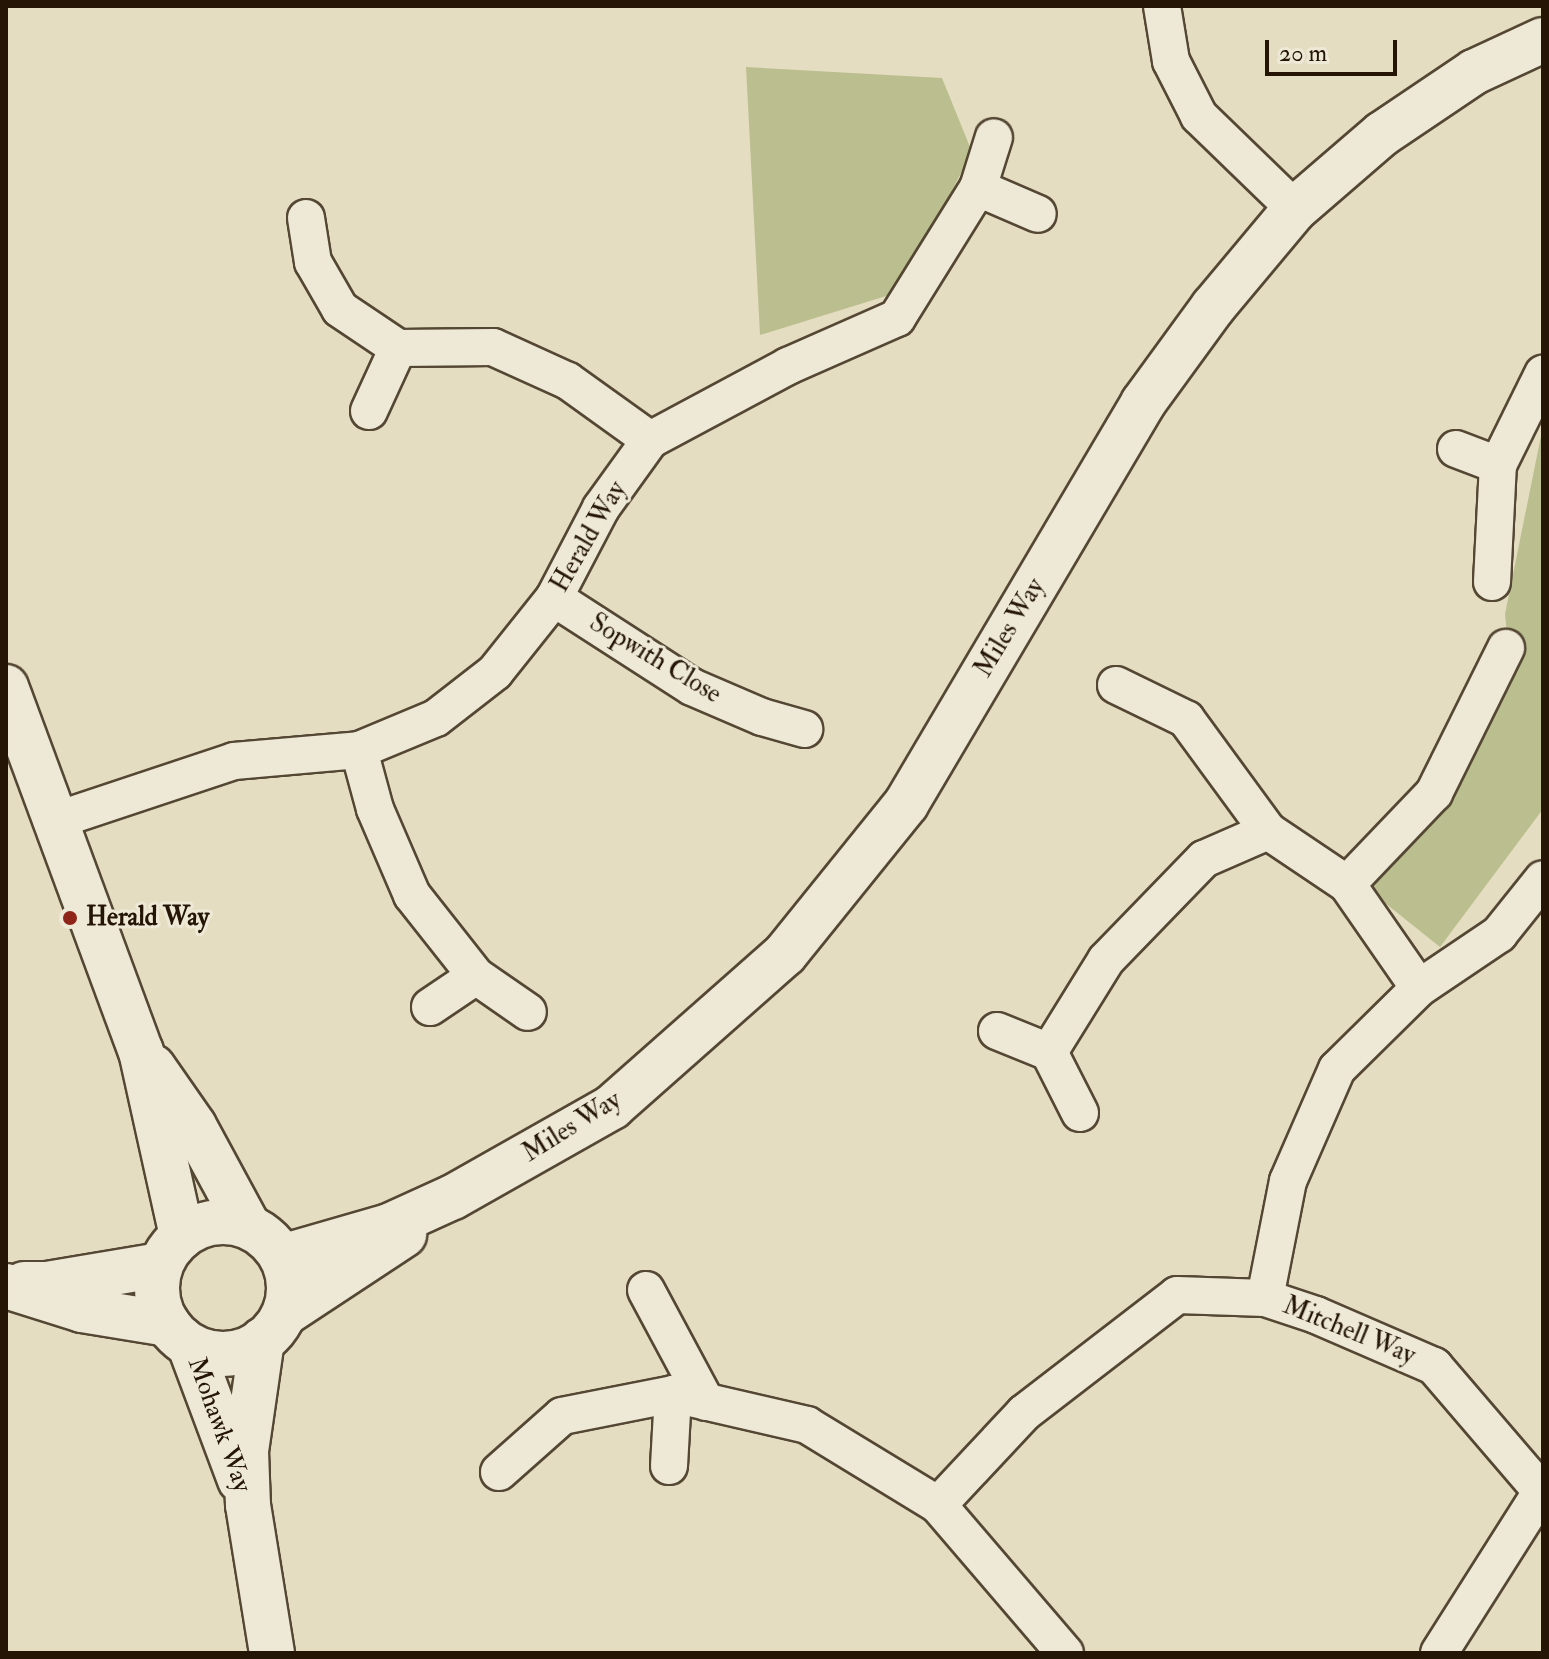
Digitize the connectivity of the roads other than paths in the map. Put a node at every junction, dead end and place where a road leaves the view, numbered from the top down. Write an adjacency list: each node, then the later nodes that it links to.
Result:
1 (1162, 6): 5 (street)
2 (1543, 40): 5 (street, Miles Way)
3 (994, 137): 4 (street, Herald Way)
4 (978, 188): 6 (street); 11 (street, Herald Way)
5 (1295, 209): 33 (street, Miles Way)
6 (1038, 214)
7 (306, 218): 8 (street)
8 (398, 348): 10 (street); 11 (street)
9 (1543, 374): 13 (street)
10 (369, 411)
11 (650, 440): 15 (street, Herald Way)
12 (1456, 449): 13 (street)
13 (1498, 465): 14 (street)
14 (1492, 582)
15 (554, 598): 19 (street, Sopwith Close); 20 (street, Herald Way)
16 (1506, 648): 24 (street)
17 (1116, 685): 22 (street)
18 (6, 687): 21 (street)
19 (804, 729)
20 (359, 750): 21 (street, Herald Way); 25 (street)
21 (54, 821): 30 (street)
22 (1268, 831): 24 (street); 31 (street)
23 (1543, 879): 26 (street)
24 (1347, 884): 26 (street)
25 (476, 976): 27 (street); 28 (street)
26 (1419, 988): 39 (street)
27 (430, 1007)
28 (528, 1012)
29 (997, 1031): 31 (street)
30 (141, 1051): 34 (street); 35 (street)
31 (1049, 1052): 32 (street)
32 (1080, 1113)
33 (453, 1197): 36 (street, Miles Way); 40 (street, Miles Way)
34 (248, 1226): 35 (street); 36 (street)
35 (171, 1250): 37 (street); 41 (street)
36 (282, 1257): 40 (street)
37 (6, 1285): 41 (street)
38 (646, 1290): 42 (street)
39 (1265, 1298): 45 (street, Mitchell Way); 47 (street, Mitchell Way)
40 (273, 1327): 41 (street); 46 (street, Mohawk Way)
41 (179, 1335): 46 (street, Mohawk Way)
42 (690, 1398): 43 (street); 44 (street); 47 (street)
43 (669, 1466)
44 (499, 1472)
45 (1542, 1490): 50 (street)
46 (248, 1505): 48 (street, Mohawk Way)
47 (938, 1505): 49 (street)
48 (272, 1653)
49 (1065, 1653)
50 (1439, 1653)

